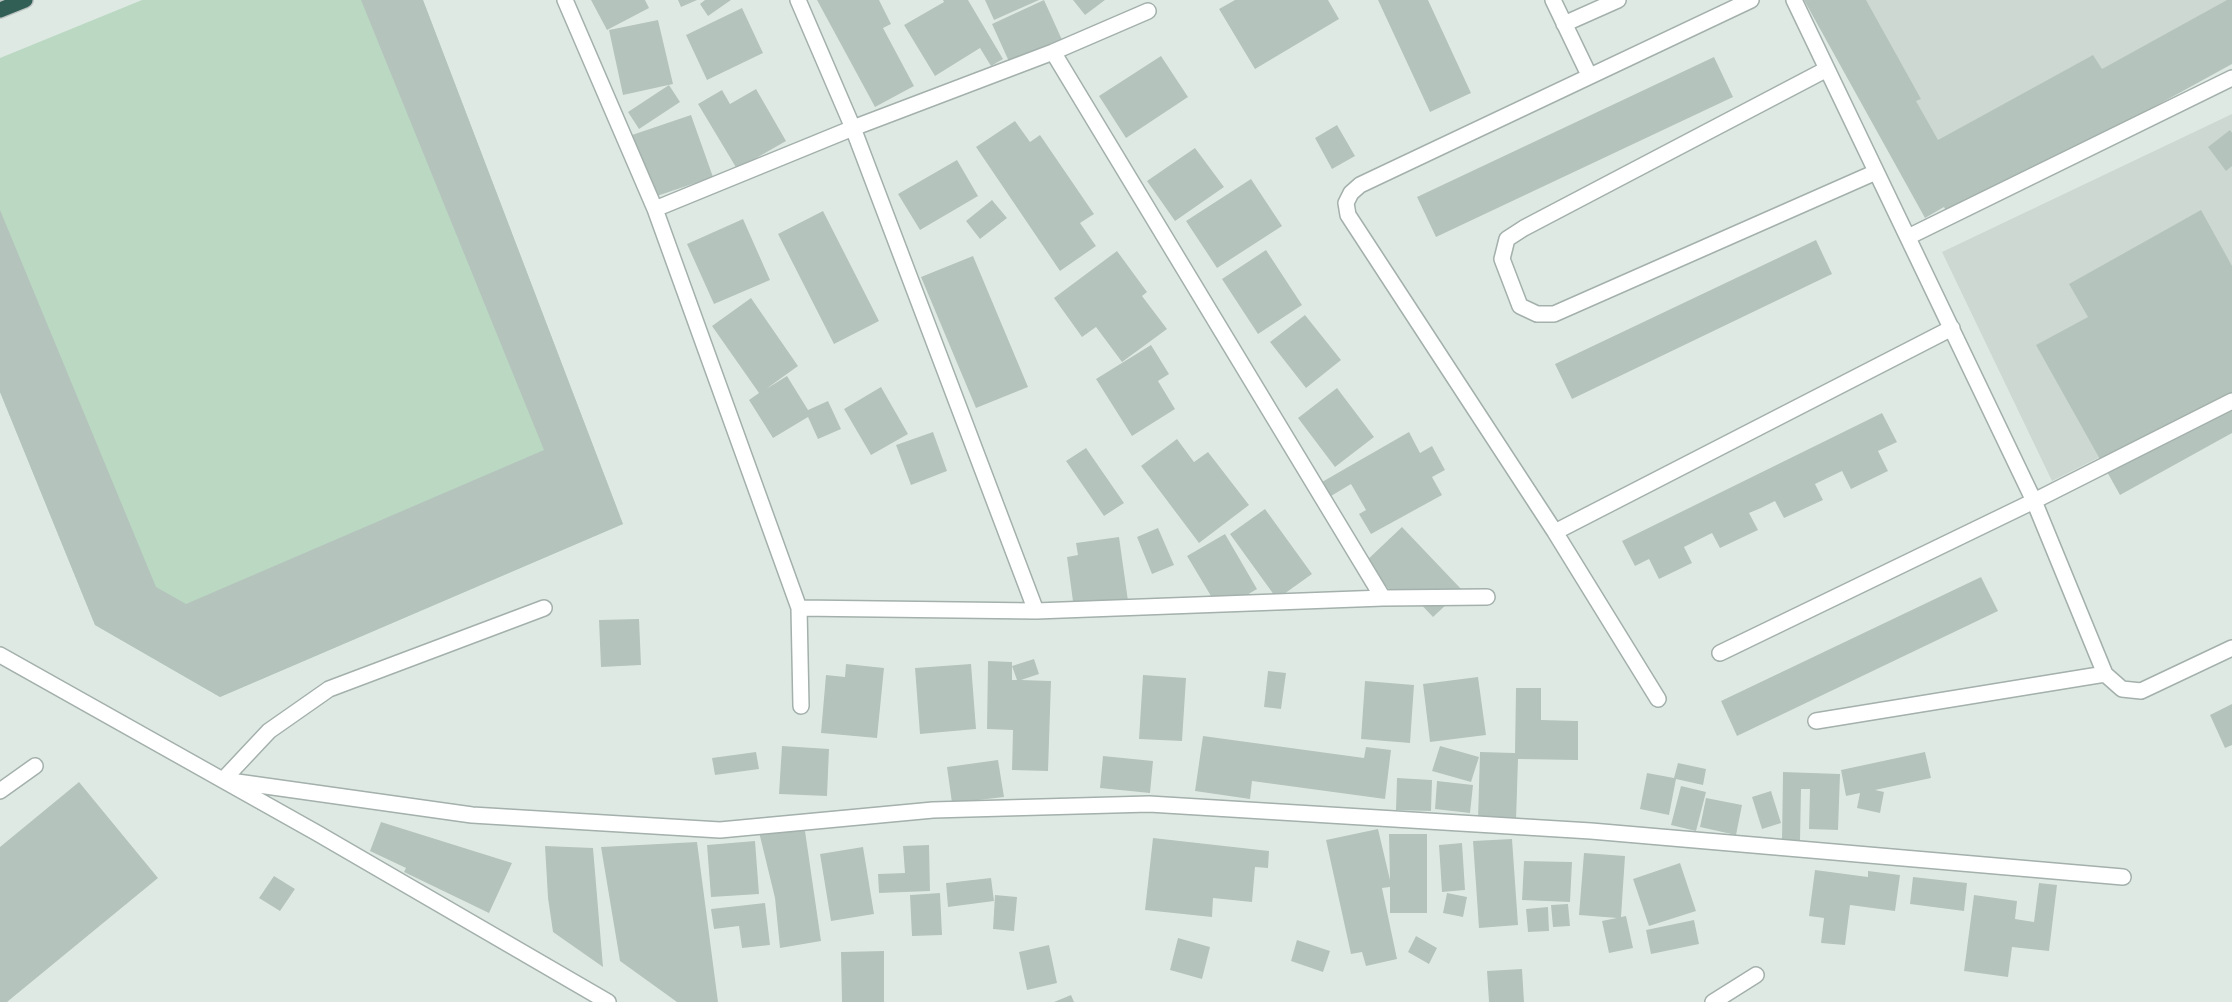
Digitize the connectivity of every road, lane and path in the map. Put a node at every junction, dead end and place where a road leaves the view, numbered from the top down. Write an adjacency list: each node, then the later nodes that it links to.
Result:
1 (25, 0): 8 (highway)
2 (565, 0): 17 (street)
3 (798, 0): 15 (street)
4 (1553, 0): 10 (street)
5 (1618, 0): 10 (street)
6 (1752, 0): 13 (street)
7 (1794, 0): 12 (street)
8 (0, 10)
9 (1148, 11): 11 (street)
10 (1564, 24): 13 (street)
11 (1053, 52): 15 (street); 24 (street)
12 (1827, 69): 16 (street); 16 (street)
13 (1589, 75): 22 (street)
14 (2232, 78): 18 (street)
15 (853, 128): 17 (street); 27 (street)
16 (1876, 172): 18 (street)
17 (655, 209): 26 (street)
18 (1908, 236): 19 (street)
19 (1952, 328): 21 (street); 22 (street)
20 (2232, 401): 21 (street)
21 (2034, 501): 29 (street); 31 (street)
22 (1555, 532): 32 (street)
23 (1487, 597): 24 (street)
24 (1384, 598): 27 (street)
25 (544, 608): 36 (street)
26 (799, 608): 27 (street); 33 (street)
27 (1036, 612)
28 (2232, 648): 31 (street)
29 (1720, 653)
30 (0, 655): 36 (street)
31 (2105, 674): 34 (street)
32 (1658, 699)
33 (800, 706)
34 (1816, 721)
35 (35, 766): 37 (street)
36 (224, 780): 38 (street); 40 (street)
37 (0, 791)
38 (2123, 877)
39 (1756, 975): 41 (street)
40 (608, 1002)
41 (1713, 1002)

